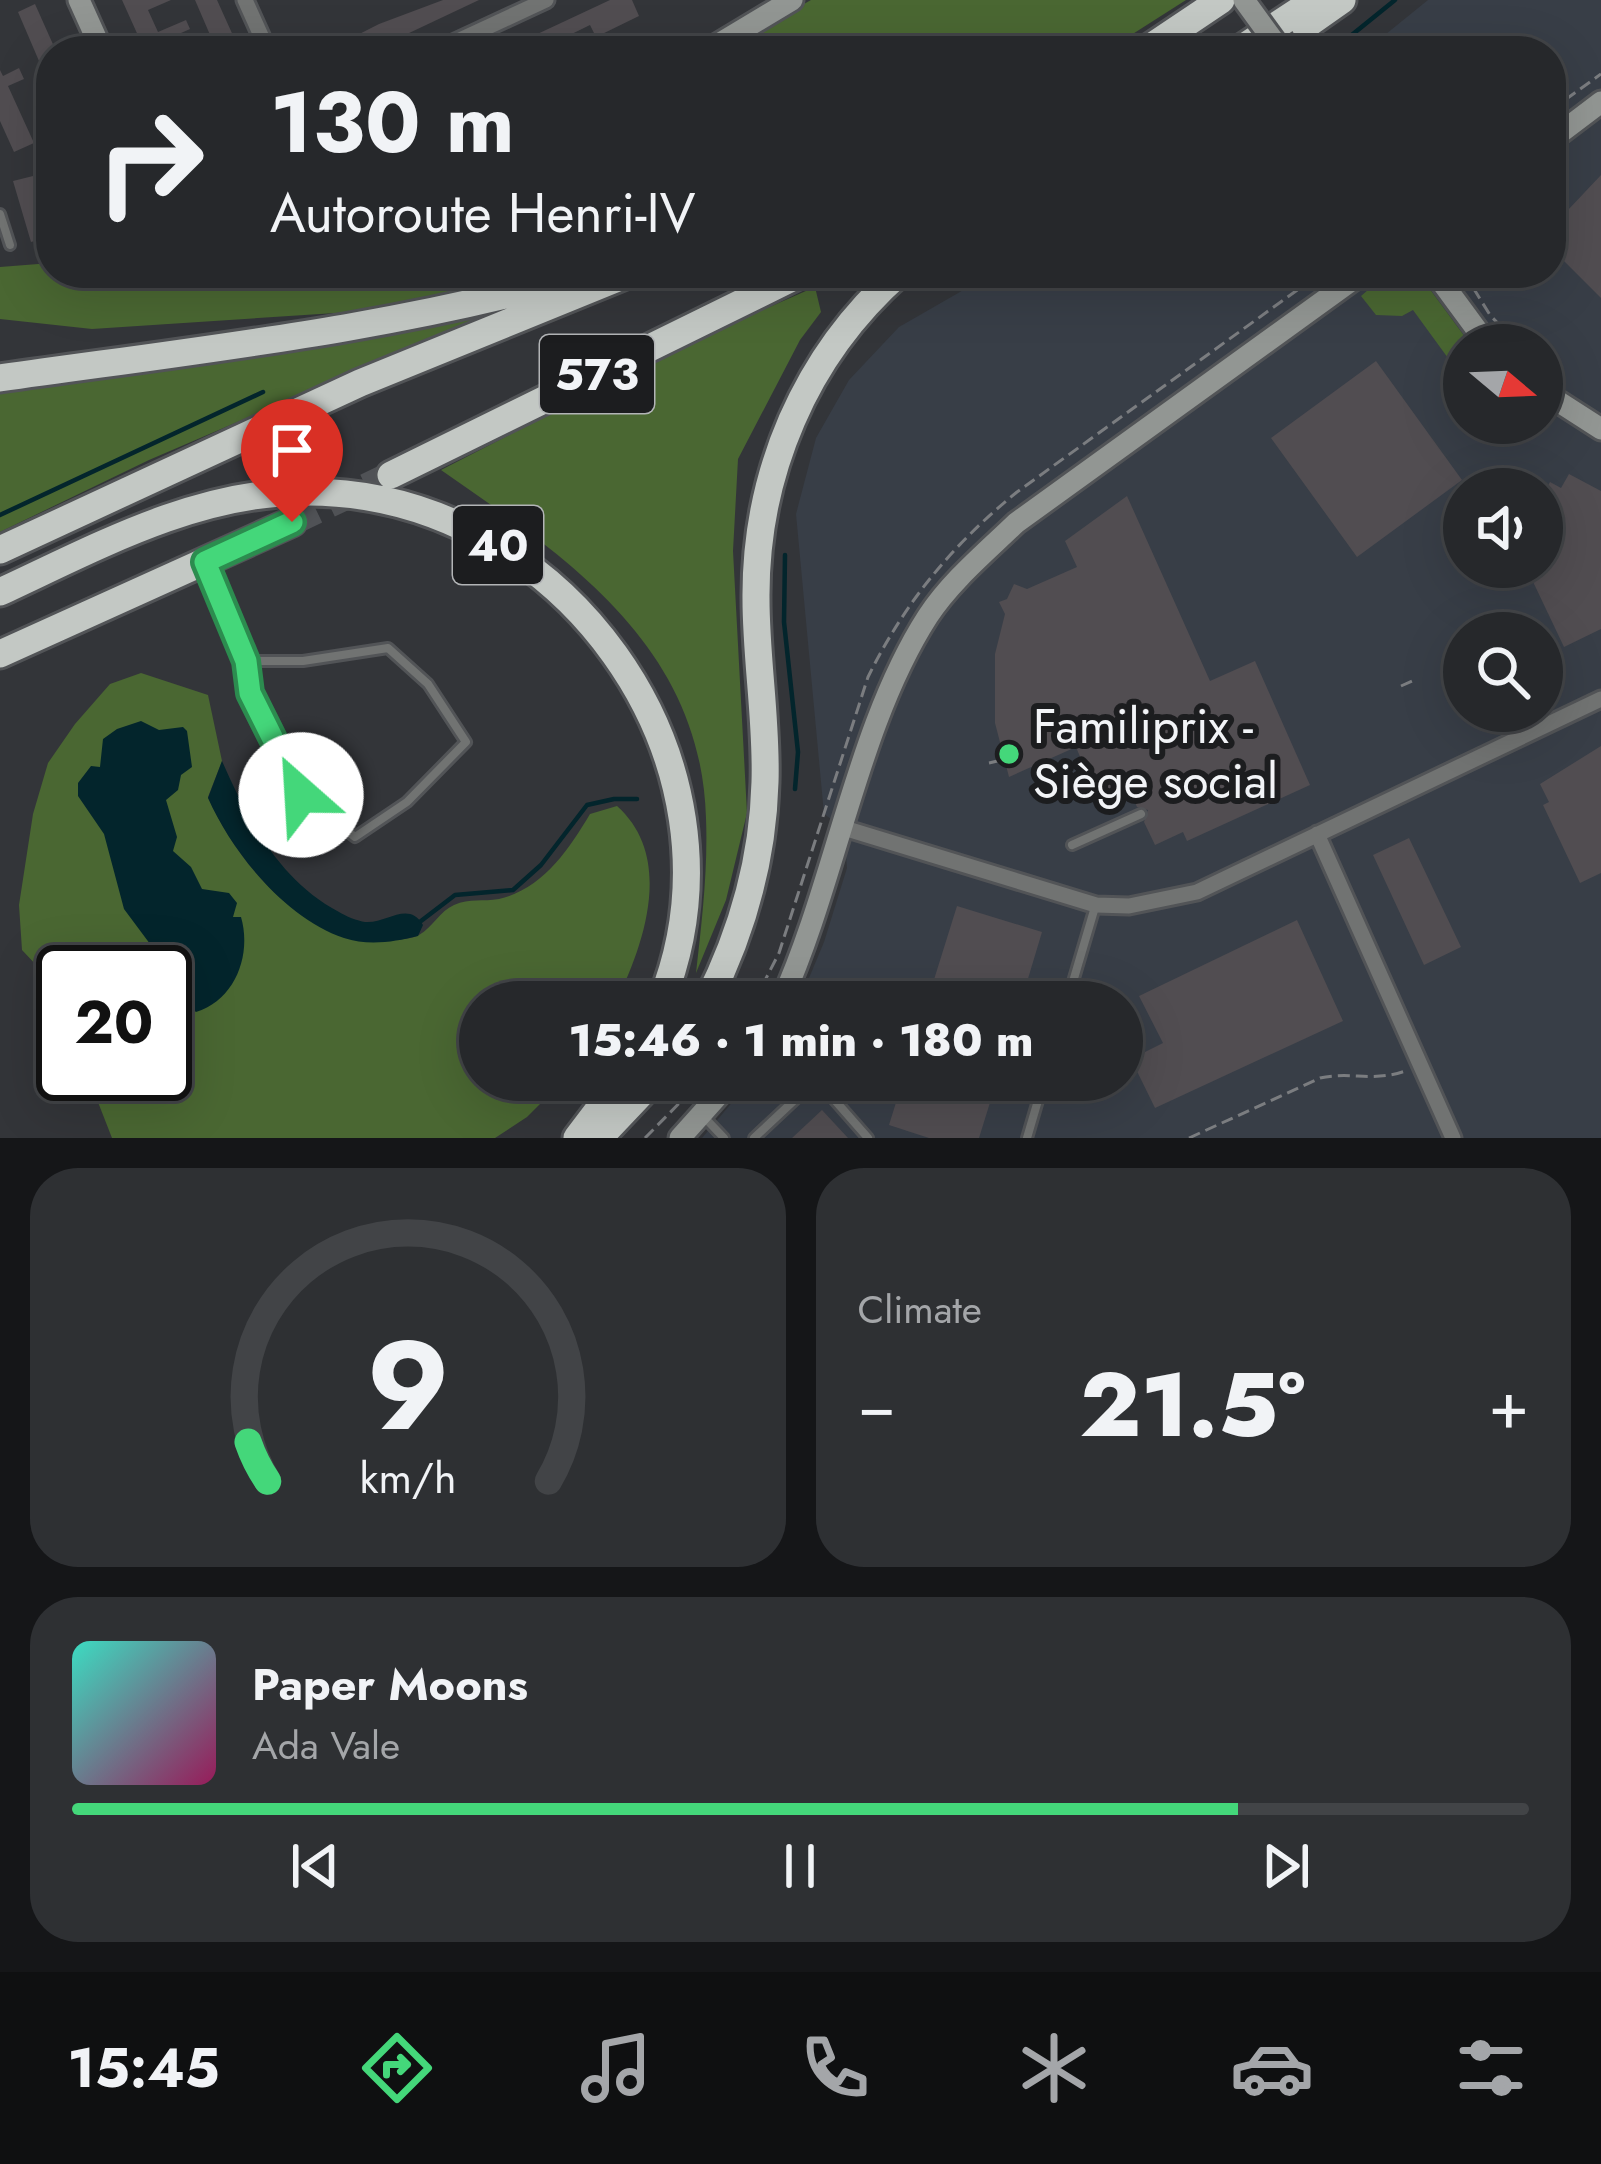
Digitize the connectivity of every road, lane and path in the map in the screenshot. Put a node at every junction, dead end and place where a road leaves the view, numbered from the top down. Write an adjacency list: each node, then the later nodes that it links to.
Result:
1 (80, 0): 9 (street)
2 (245, 0): 10 (street)
3 (546, 0): 11 (street)
4 (792, 0): 12 (street)
5 (1221, 0): 13 (highway)
6 (1244, 0): 15 (street, bridge)
7 (1315, 0): 14 (highway)
8 (1342, 0): 16 (highway)
9 (96, 36)
10 (261, 36)
11 (468, 36)
12 (732, 36)
13 (1167, 36)
14 (1261, 36)
15 (1270, 36)
16 (1288, 36)
17 (1601, 74): 18 (path)
18 (1566, 99)
19 (1601, 102): 20 (street)
20 (1566, 129)
21 (0, 214): 22 (lane)
22 (10, 244)
23 (523, 288): 33 (highway)
24 (592, 288): 38 (highway, 573)
25 (772, 288): 36 (highway, 573)
26 (886, 288): 56 (highway)
27 (1300, 288): 57 (path)
28 (1340, 288): 51 (street)
29 (1447, 288): 31 (street)
30 (1473, 288): 32 (path)
31 (1473, 324)
32 (1498, 324)
33 (0, 378)
34 (1563, 405): 35 (street)
35 (1601, 429)
36 (392, 475)
37 (292, 522): 39 (highway)
38 (0, 550)
39 (205, 562): 41 (highway); 42 (lane)
40 (0, 592): 55 (highway, 40)
41 (0, 654)
42 (246, 661): 42 (lane)
43 (1412, 681): 44 (path)
44 (1401, 686)
45 (1601, 699): 52 (street)
46 (1002, 760): 47 (path)
47 (989, 763)
48 (1088, 777): 49 (lane)
49 (1048, 796)
50 (1141, 814): 53 (lane)
51 (844, 828): 54 (street); 58 (street)
52 (1317, 834): 54 (street); 60 (street)
53 (1072, 845)
54 (1096, 905): 59 (lane)
55 (668, 981)
56 (716, 981)
57 (764, 981)
58 (791, 981)
59 (1073, 981)
60 (1420, 1065): 77 (path); 78 (street)
61 (605, 1101): 69 (highway)
62 (634, 1101): 70 (highway)
63 (681, 1101): 71 (path)
64 (715, 1101): 68 (street)
65 (794, 1101): 74 (lane)
66 (835, 1101): 75 (lane)
67 (1038, 1101): 76 (lane)
68 (703, 1115): 72 (street); 73 (lane)
69 (577, 1138)
70 (599, 1138)
71 (645, 1138)
72 (680, 1138)
73 (724, 1138)
74 (754, 1138)
75 (868, 1138)
76 (1027, 1138)
77 (1189, 1138)
78 (1453, 1138)

